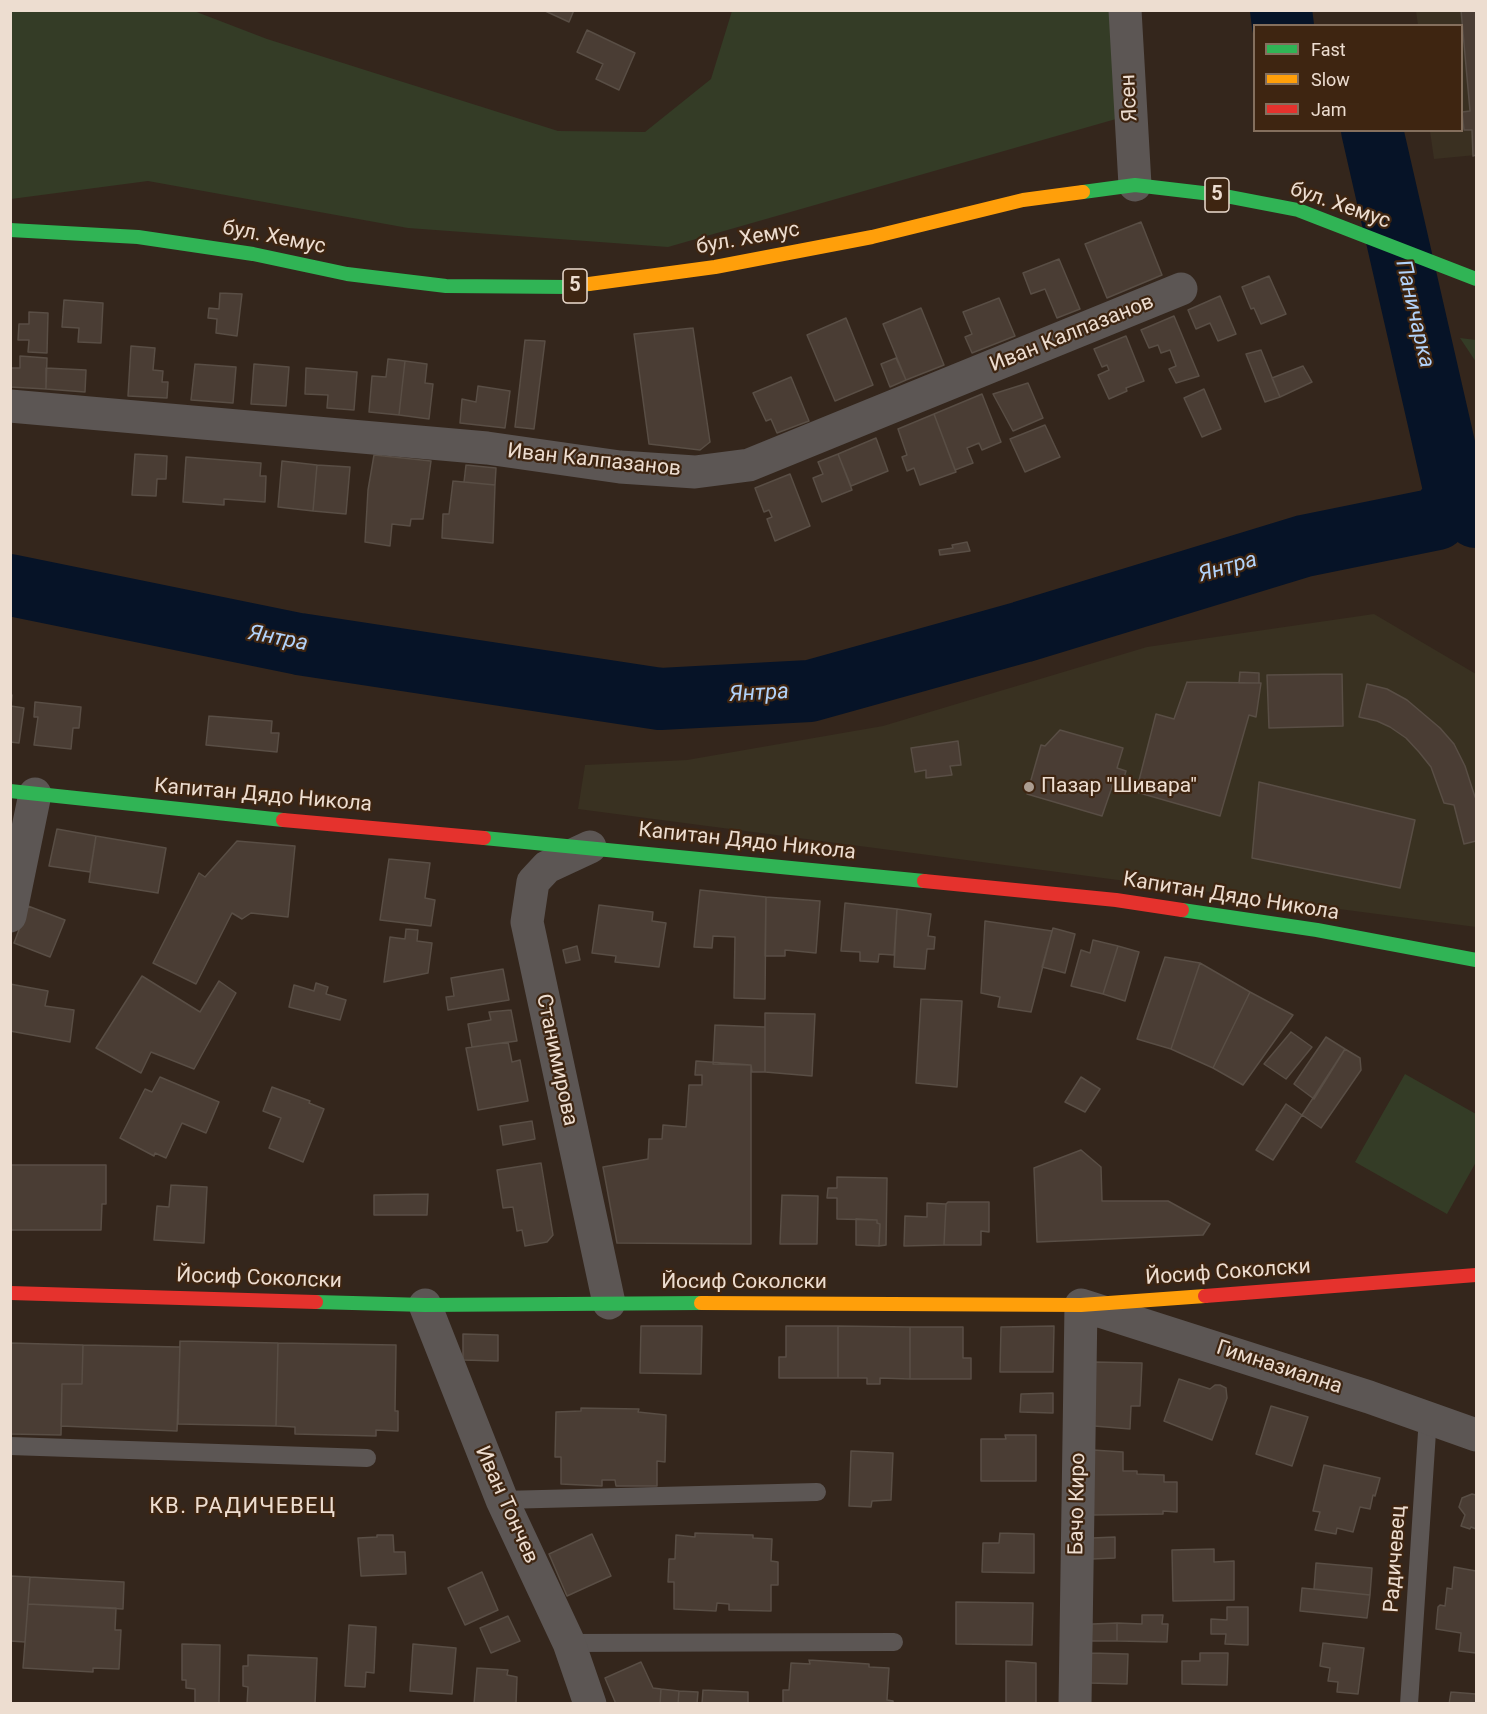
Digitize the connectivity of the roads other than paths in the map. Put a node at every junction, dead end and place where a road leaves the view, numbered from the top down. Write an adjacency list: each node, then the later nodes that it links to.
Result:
1 (1125, 10): 2 (street, Ясен)
2 (1135, 185): 3 (street, бул. Хемус / 5); 4 (street, бул. Хемус / 5)
3 (10, 230)
4 (1476, 279)
5 (1181, 289): 6 (street, Иван Калпазанов)
6 (10, 406)
7 (23, 792): 8 (street, Капитан Дядо Никола); 9 (street)
8 (590, 847): 10 (street, Капитан Дядо Никола); 13 (street, Станимирова)
9 (10, 916)
10 (1476, 960)
11 (1476, 1275): 15 (street, Йосиф Соколски)
12 (10, 1293): 14 (street, Йосиф Соколски)
13 (609, 1303): 14 (street, Йосиф Соколски); 15 (street, Йосиф Соколски)
14 (425, 1305): 21 (street, Иван Тончев)
15 (1081, 1305): 16 (street, Гимназиална); 25 (street, Бачо Киро)
16 (1428, 1417): 17 (street, Гимназиална); 26 (lane, Радичевец)
17 (1476, 1435)
18 (10, 1446): 19 (lane)
19 (367, 1458)
20 (817, 1492): 21 (lane)
21 (502, 1500): 23 (street, Иван Тончев)
22 (894, 1642): 23 (lane)
23 (569, 1643): 24 (street, Иван Тончев)
24 (590, 1704)
25 (1075, 1704)
26 (1409, 1704)

